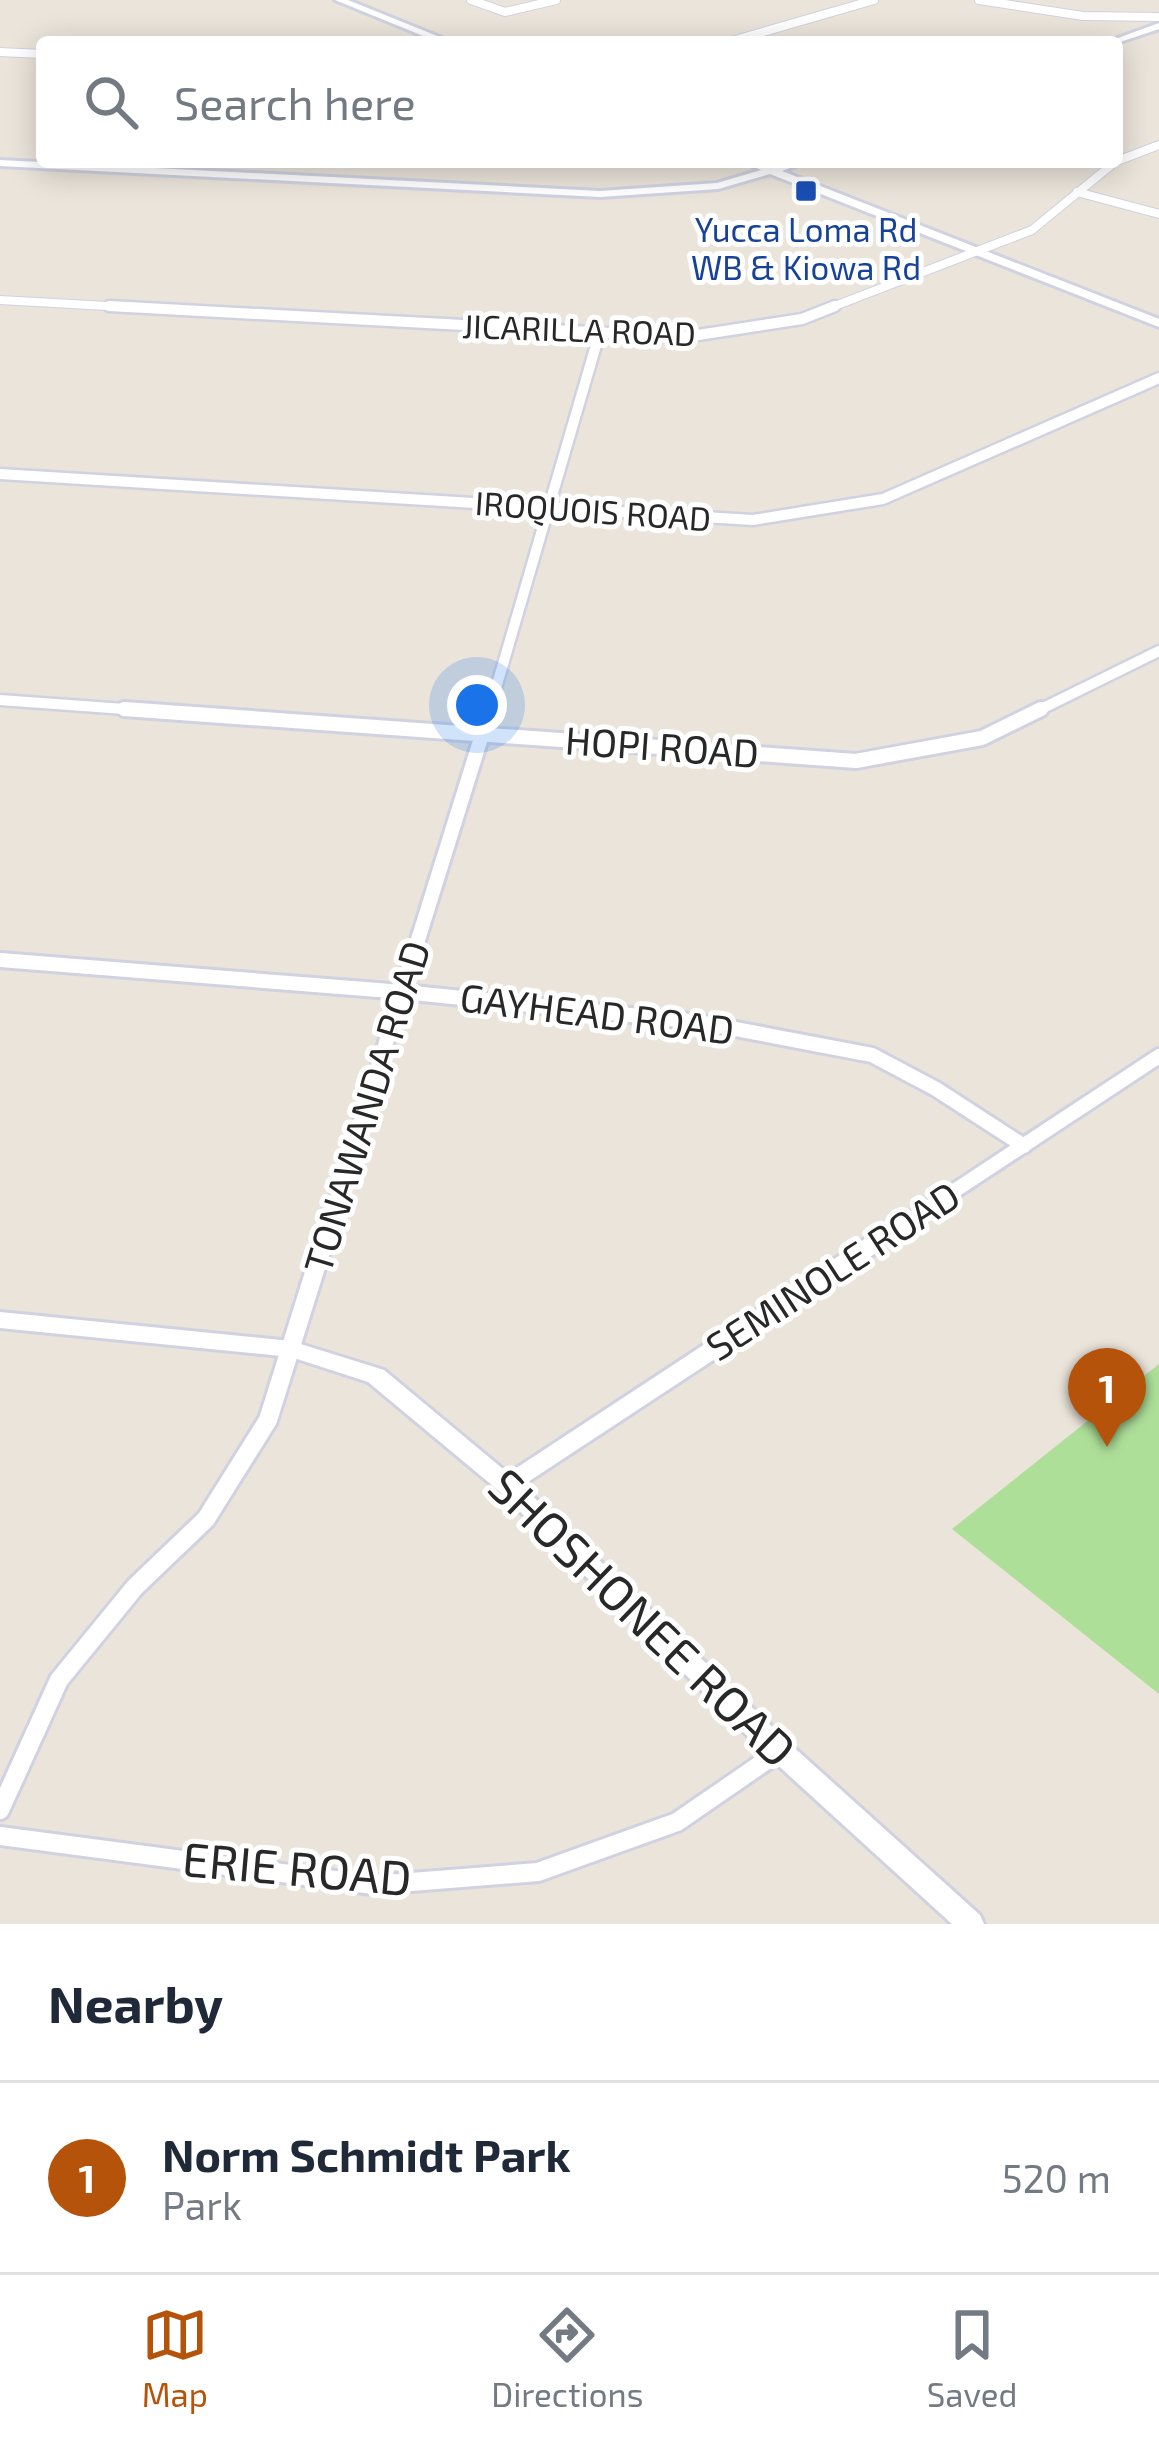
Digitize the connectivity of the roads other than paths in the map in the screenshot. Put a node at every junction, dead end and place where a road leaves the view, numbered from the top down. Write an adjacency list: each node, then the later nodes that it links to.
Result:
1 (340, 0): 8 (street)
2 (471, 0): 3 (street)
3 (556, 0)
4 (874, 0): 9 (street)
5 (979, 0): 6 (street)
6 (1159, 17)
7 (1159, 26): 10 (street)
8 (432, 36)
9 (749, 36)
10 (1123, 38)
11 (0, 52): 12 (street)
12 (36, 54)
13 (1159, 145): 14 (street, JICARILLA ROAD)
14 (1123, 159)
15 (0, 164): 16 (street)
16 (36, 166)
17 (80, 168): 21 (street)
18 (763, 168): 21 (street)
19 (784, 168): 21 (street)
20 (1108, 168): 22 (street, JICARILLA ROAD)
21 (773, 172): 24 (street)
22 (1077, 192): 23 (street); 24 (street, JICARILLA ROAD)
23 (1159, 214)
24 (980, 252): 26 (street); 27 (street, JICARILLA ROAD)
25 (0, 301): 27 (street, JICARILLA ROAD)
26 (1159, 322)
27 (599, 334): 30 (street, TONAWANDA ROAD)
28 (1159, 378): 30 (street, IROQUOIS ROAD)
29 (0, 474): 30 (street, IROQUOIS ROAD)
30 (550, 508): 33 (street, TONAWANDA ROAD)
31 (1159, 651): 33 (street, HOPI ROAD)
32 (0, 700): 33 (street, HOPI ROAD)
33 (483, 734): 35 (street, TONAWANDA ROAD)
34 (0, 959): 35 (street, GAYHEAD ROAD)
35 (403, 992): 37 (street, GAYHEAD ROAD); 39 (street, TONAWANDA ROAD)
36 (1159, 1056): 37 (street, SEMINOLE ROAD)
37 (1024, 1146): 40 (street, SEMINOLE ROAD)
38 (0, 1320): 39 (street, SHOSHONEE ROAD)
39 (291, 1349): 40 (street, SHOSHONEE ROAD); 42 (street, TONAWANDA ROAD)
40 (507, 1485): 41 (street, SHOSHONEE ROAD)
41 (780, 1751): 43 (street, ERIE ROAD); 44 (street, SHOSHONEE ROAD)
42 (0, 1810)
43 (0, 1837)
44 (970, 1924)

